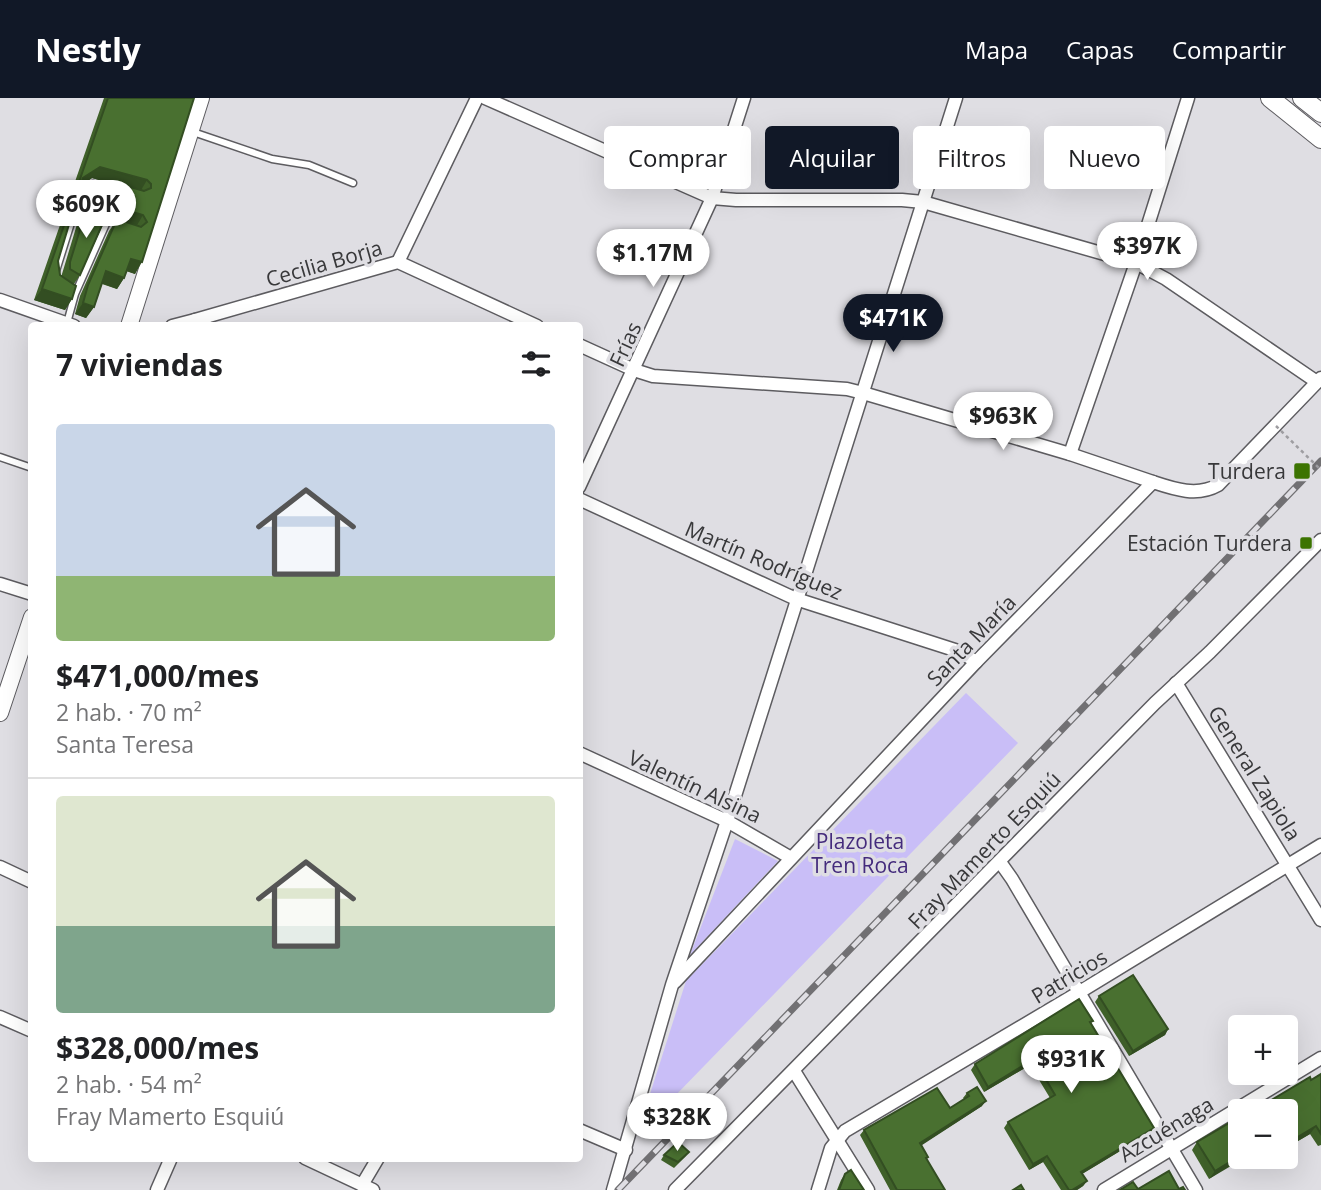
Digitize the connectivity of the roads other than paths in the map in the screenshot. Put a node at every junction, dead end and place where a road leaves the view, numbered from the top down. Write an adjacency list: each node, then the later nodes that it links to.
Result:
1 (201, 98): 10 (street)
2 (477, 98): 21 (street)
3 (485, 98): 14 (street)
4 (744, 98): 14 (street, Frías)
5 (956, 98): 15 (street)
6 (1188, 98): 22 (street)
7 (1270, 98): 11 (main road)
8 (1302, 98): 9 (main road)
9 (1321, 113)
10 (191, 131): 12 (lane); 30 (street)
11 (1321, 139)
12 (353, 183)
13 (104, 187): 16 (lane)
14 (712, 198): 15 (street); 35 (street, Frías)
15 (923, 202): 22 (street); 37 (street)
16 (74, 215): 17 (lane); 23 (lane)
17 (85, 218)
18 (95, 220): 19 (lane)
19 (106, 224): 20 (lane); 25 (lane)
20 (115, 226)
21 (398, 262): 27 (street, Cecilia Borja); 33 (street, Cecilia Borja)
22 (1136, 263): 36 (street); 38 (street)
23 (57, 283)
24 (65, 290): 25 (lane)
25 (75, 294): 29 (lane)
26 (0, 300): 28 (street)
27 (195, 320): 31 (street); 32 (street)
28 (65, 322)
29 (71, 322)
30 (130, 322)
31 (187, 322)
32 (199, 322)
33 (528, 322)
34 (583, 347): 35 (street)
35 (634, 370): 37 (street); 41 (street, Frías)
36 (1319, 380): 42 (street)
37 (863, 393): 38 (street); 47 (street)
38 (1070, 454): 42 (street)
39 (0, 457): 40 (lane)
40 (28, 467)
41 (583, 478)
42 (1153, 482): 49 (street, Santa María)
43 (583, 501): 47 (street, Martín Rodríguez)
44 (1321, 540): 50 (street, Fray Mamerto Esquiú)
45 (0, 584): 46 (street)
46 (28, 593)
47 (796, 599): 49 (street, Martín Rodríguez); 53 (street)
48 (28, 629): 51 (street)
49 (976, 662): 55 (street, Santa María)
50 (1176, 683): 56 (street, Fray Mamerto Esquiú); 57 (street, General Zapiola)
51 (0, 713)
52 (583, 755): 53 (street, Valentín Alsina)
53 (727, 821): 55 (street, Valentín Alsina); 61 (street)
54 (1321, 845): 57 (street, Patricios)
55 (792, 858): 61 (street, Santa María)
56 (1000, 862): 62 (street); 66 (street, Fray Mamerto Esquiú)
57 (1288, 865): 60 (street, General Zapiola); 62 (street, Patricios)
58 (0, 867): 59 (street)
59 (28, 880)
60 (1321, 920)
61 (672, 985): 70 (street)
62 (1078, 993): 68 (street, Patricios); 69 (street)
63 (0, 1017): 64 (street)
64 (28, 1029)
65 (1321, 1058): 69 (street, Azcuénaga)
66 (794, 1071): 68 (street); 77 (street, Fray Mamerto Esquiú)
67 (583, 1132): 70 (street)
68 (836, 1139): 78 (street); 79 (street)
69 (1171, 1148): 80 (street, Azcuénaga); 81 (street)
70 (626, 1150): 76 (street)
71 (169, 1162): 75 (street)
72 (313, 1162): 74 (street)
73 (377, 1162): 74 (street)
74 (368, 1188)
75 (157, 1190)
76 (613, 1190)
77 (675, 1190)
78 (818, 1190)
79 (868, 1190)
80 (1104, 1190)
81 (1196, 1190)

